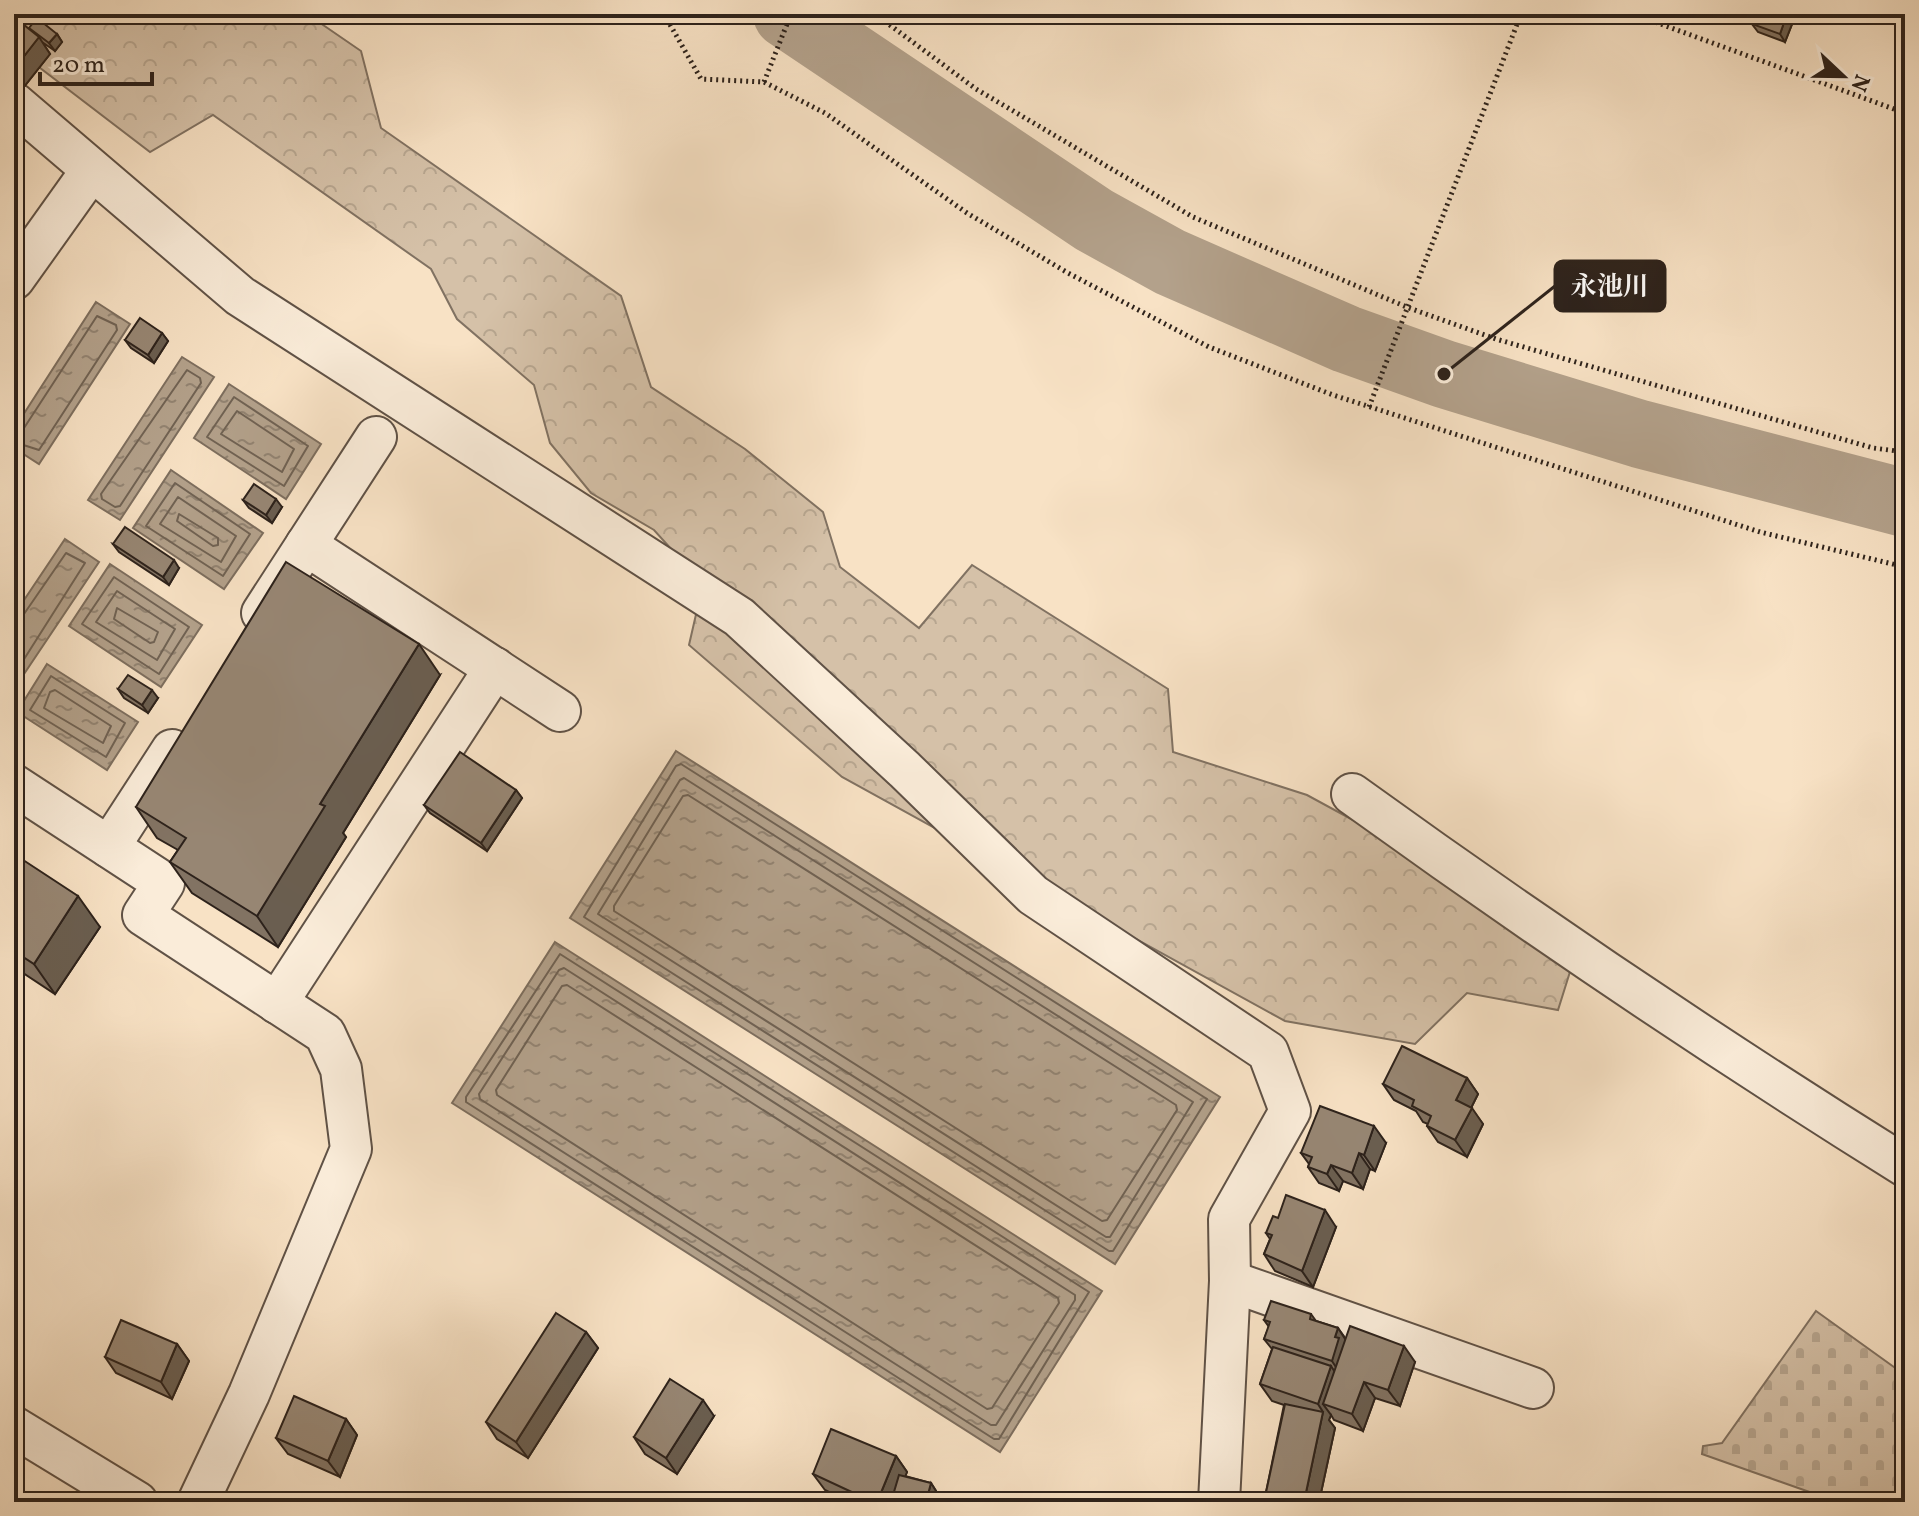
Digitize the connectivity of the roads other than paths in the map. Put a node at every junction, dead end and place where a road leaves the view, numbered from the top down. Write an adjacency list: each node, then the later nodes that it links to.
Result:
1 (14, 103): 2 (street)
2 (91, 171): 3 (street); 15 (street)
3 (14, 279)
4 (376, 437): 5 (street)
5 (306, 545): 6 (street); 7 (street)
6 (237, 650)
7 (495, 668): 8 (street); 13 (street)
8 (560, 711)
9 (195, 716): 12 (street)
10 (14, 785): 12 (street)
11 (1352, 794): 14 (street)
12 (109, 847): 13 (street)
13 (277, 1003): 19 (street)
14 (1905, 1166)
15 (1230, 1281): 16 (street); 20 (street)
16 (1533, 1388)
17 (14, 1427): 18 (street)
18 (137, 1502)
19 (198, 1502)
20 (1219, 1502)

